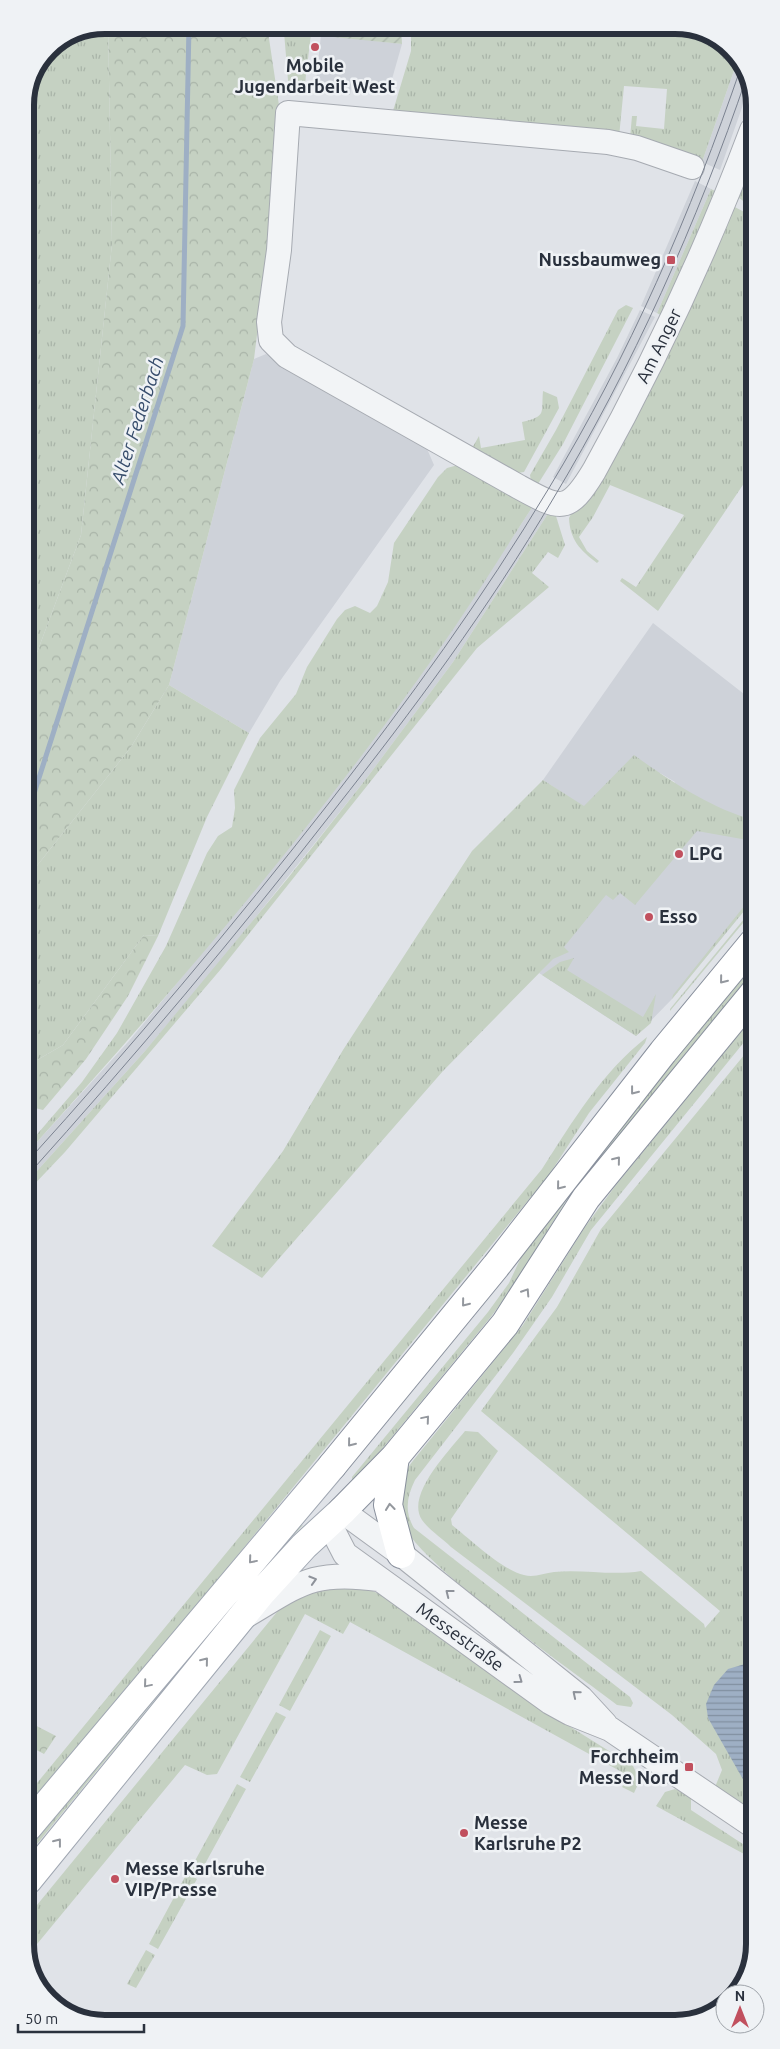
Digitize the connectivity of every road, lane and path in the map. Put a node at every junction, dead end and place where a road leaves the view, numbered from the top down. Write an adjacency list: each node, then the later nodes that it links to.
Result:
1 (746, 146): 2 (street, Am Anger)
2 (692, 167)
3 (746, 953): 6 (main road, one-way to 6)
4 (746, 1003): 5 (main road, one-way to 4)
5 (395, 1457): 7 (main road); 9 (main road, one-way to 5)
6 (332, 1466): 7 (main road); 8 (main road)
7 (332, 1513): 8 (main road); 9 (street, Messestraße); 10 (street, Messestraße); 11 (main road)
8 (284, 1523): 13 (main road, one-way to 13)
9 (401, 1554): 12 (street, Messestraße, one-way to 9)
10 (380, 1579): 11 (street, one-way to 10); 12 (street, Messestraße, one-way to 12)
11 (239, 1620): 15 (main road, one-way to 11)
12 (610, 1729): 14 (street, Messestraße)
13 (34, 1820)
14 (746, 1821)
15 (34, 1873)

